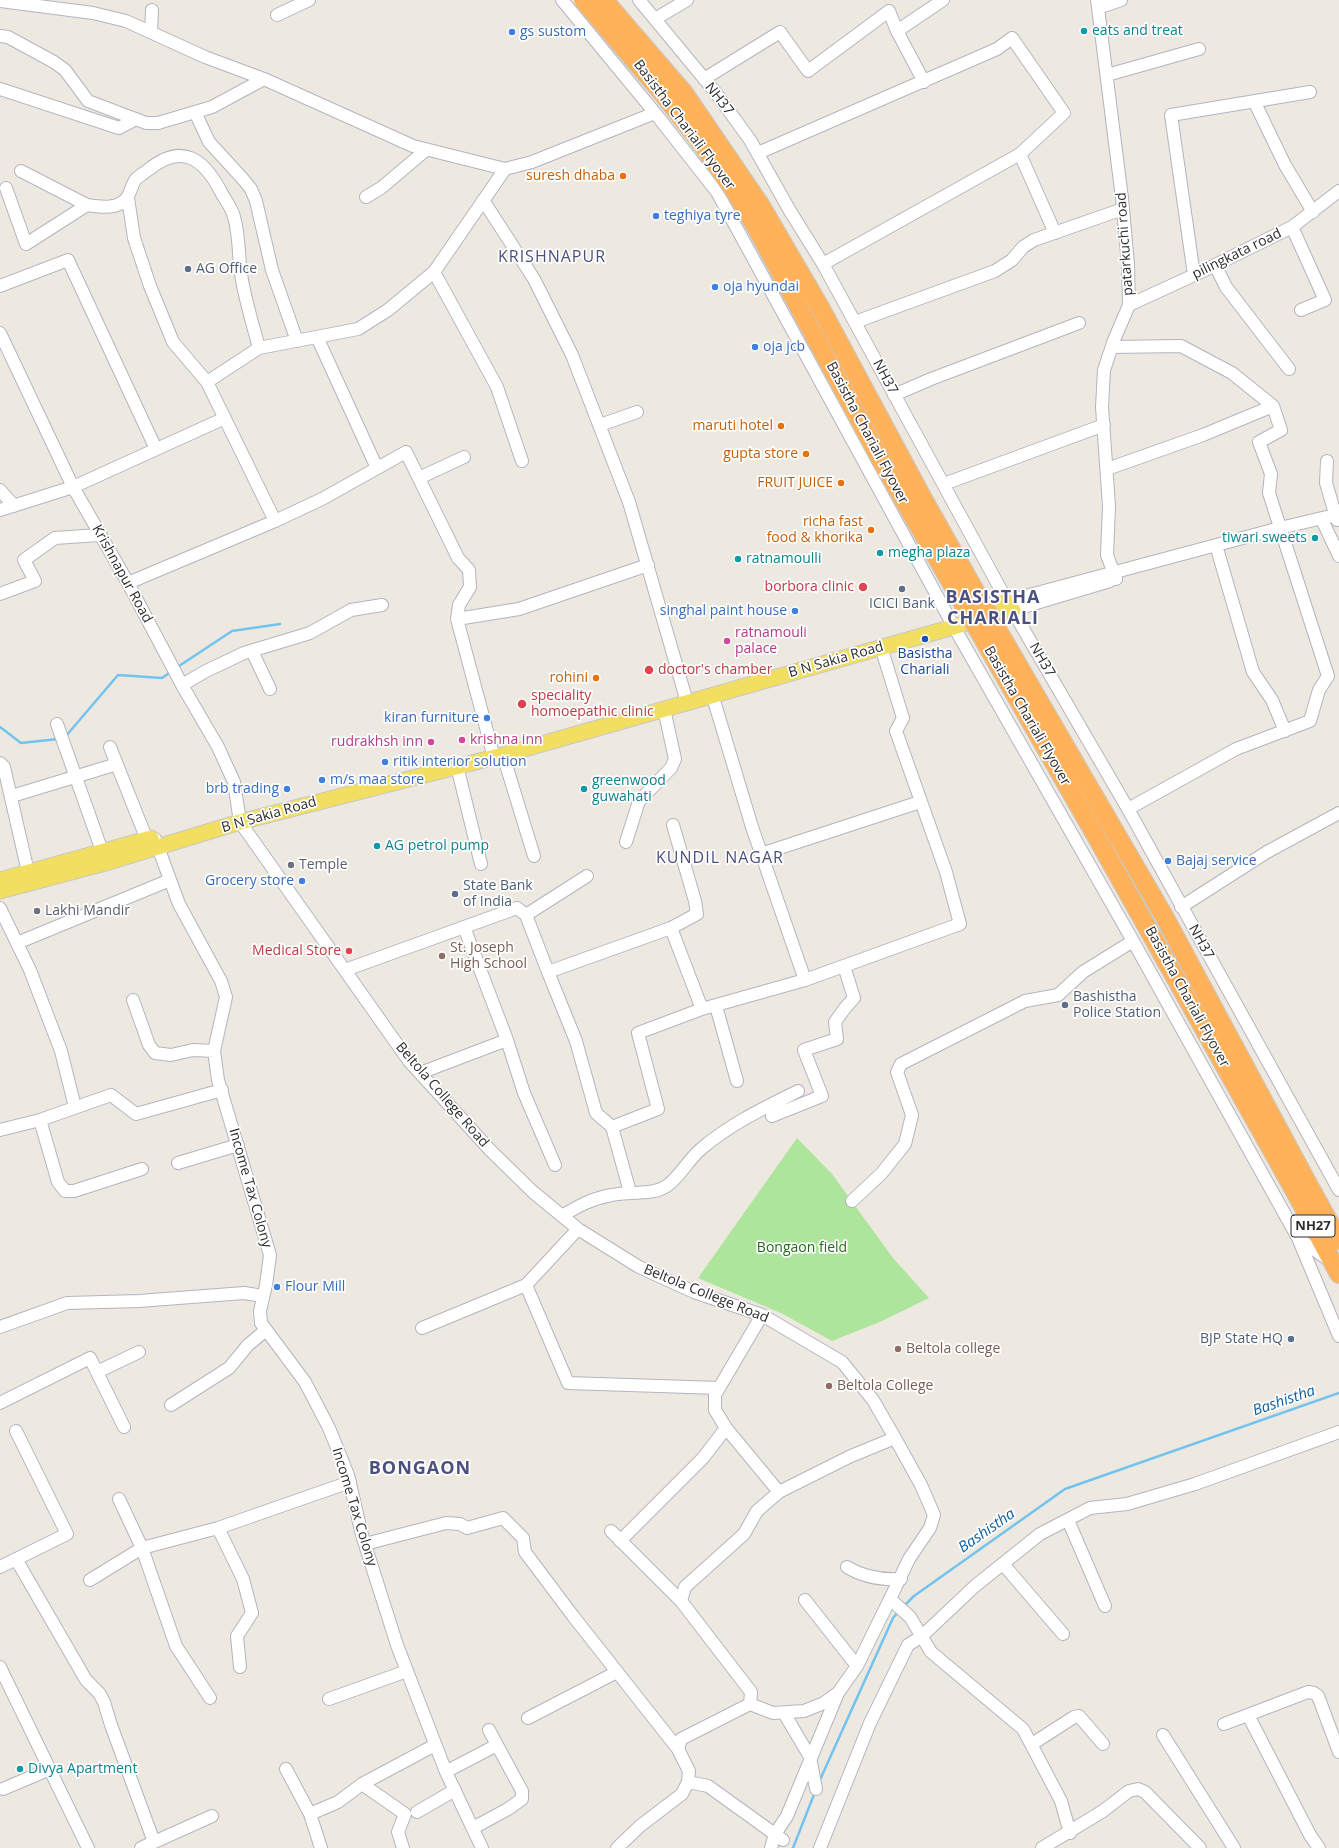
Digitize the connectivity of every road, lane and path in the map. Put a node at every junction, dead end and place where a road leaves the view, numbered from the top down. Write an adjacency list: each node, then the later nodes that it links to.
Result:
1 (308, 0): 12 (street)
2 (562, 0): 26 (street)
3 (583, 0): 154 (highway, Basistha Chariali Flyover / NH27, bridge)
4 (604, 0): 154 (highway, Basistha Chariali Flyover / NH27, bridge)
5 (639, 0): 13 (street, NH37)
6 (687, 0): 13 (street)
7 (943, 0): 15 (street)
8 (1121, 0): 10 (street)
9 (0, 1): 14 (street)
10 (1098, 4): 18 (street, patarkuchi road)
11 (152, 10): 14 (street)
12 (277, 15)
13 (655, 20): 20 (street, NH37)
14 (151, 32): 19 (street)
15 (897, 32): 20 (street); 21 (street)
16 (0, 36): 27 (street)
17 (1199, 49): 18 (street)
18 (1107, 75): 39 (street, patarkuchi road)
19 (264, 79): 25 (street); 28 (street)
20 (704, 79): 29 (street, NH37)
21 (924, 82): 29 (street); 30 (street)
22 (0, 89): 27 (street)
23 (1310, 92): 24 (street)
24 (1254, 101): 40 (street); 46 (street)
25 (195, 112): 27 (street); 54 (street)
26 (655, 113): 31 (street); 91 (street)
27 (136, 119)
28 (426, 150): 31 (street); 35 (street)
29 (758, 153): 43 (street, NH37)
30 (1020, 154): 42 (street); 43 (street)
31 (505, 169): 37 (street)
32 (20, 171): 38 (street)
33 (6, 188): 38 (street)
34 (1339, 191): 40 (street, pilingkata road)
35 (366, 197)
36 (128, 198): 38 (street); 56 (street); 58 (street)
37 (483, 200): 45 (street); 63 (street)
38 (87, 205)
39 (1123, 208): 42 (street); 48 (street, patarkuchi road)
40 (1313, 212): 41 (street, pilingkata road)
41 (1292, 227): 44 (street, pilingkata road); 49 (street)
42 (1055, 233): 50 (street)
43 (824, 264): 50 (street, NH37)
44 (1215, 265): 46 (street, pilingkata road); 57 (street)
45 (434, 272): 53 (street); 67 (street)
46 (1194, 275): 48 (street, pilingkata road)
47 (0, 286): 65 (street)
48 (1129, 305): 55 (street, patarkuchi road)
49 (1301, 310)
50 (855, 322): 59 (street, NH37)
51 (1079, 323): 59 (street)
52 (0, 334): 73 (street, Krishnapur Road)
53 (317, 337): 54 (street); 69 (street)
54 (297, 341): 56 (street)
55 (1112, 347): 60 (street); 64 (street, patarkuchi road)
56 (259, 348): 58 (street)
57 (1289, 369)
58 (207, 382): 62 (street)
59 (894, 395): 72 (street, NH37)
60 (1273, 406): 70 (street); 80 (street)
61 (638, 412): 63 (street)
62 (224, 418): 65 (street); 78 (street)
63 (600, 425): 84 (street)
64 (1104, 425): 70 (street, patarkuchi road); 72 (street)
65 (156, 449): 73 (street)
66 (464, 457): 71 (street)
67 (522, 461)
68 (1327, 461): 77 (street)
69 (377, 468): 71 (street); 78 (street)
70 (1107, 468): 85 (street, patarkuchi road)
71 (419, 478): 90 (street)
72 (944, 484): 89 (street, NH37)
73 (73, 487): 75 (street); 81 (street, Krishnapur Road)
74 (0, 490): 75 (street)
75 (14, 506): 76 (street)
76 (0, 510)
77 (1338, 517): 79 (street); 80 (street)
78 (275, 522): 86 (street)
79 (1324, 524): 80 (street); 83 (street)
80 (1281, 531): 82 (street); 85 (street); 94 (street)
81 (99, 535): 86 (street, Krishnapur Road); 87 (street)
82 (1218, 552): 85 (street); 101 (street)
83 (1339, 556)
84 (648, 565): 90 (street); 97 (street)
85 (1115, 575): 89 (street)
86 (128, 583): 95 (street, Krishnapur Road)
87 (0, 594)
88 (382, 605): 93 (street)
89 (1010, 605): 91 (main road); 110 (street, NH37)
90 (457, 619): 103 (street)
91 (952, 623): 92 (main road, B N Sakia Road); 97 (main road, B N Sakia Road); 130 (street)
92 (881, 646): 99 (main road, B N Sakia Road); 109 (street)
93 (252, 651): 95 (street); 96 (street)
94 (1333, 678): 101 (street)
95 (182, 685): 112 (street, Krishnapur Road)
96 (270, 689)
97 (685, 695): 103 (main road, B N Sakia Road)
98 (715, 704): 117 (street)
99 (664, 709): 103 (main road, B N Sakia Road); 115 (street)
100 (57, 724): 107 (street)
101 (1284, 731): 110 (street)
102 (110, 747): 105 (street, Income Tax Colony)
103 (498, 753): 106 (main road, B N Sakia Road); 112 (main road, B N Sakia Road); 118 (street)
104 (0, 763): 108 (street)
105 (117, 764): 107 (street); 114 (street, Income Tax Colony)
106 (457, 766): 112 (main road, B N Sakia Road); 119 (street)
107 (76, 776): 108 (street); 116 (street)
108 (12, 796): 120 (street)
109 (920, 802): 117 (street); 132 (street)
110 (1128, 809): 125 (street, NH37)
111 (1339, 813): 125 (street)
112 (240, 819): 114 (main road, B N Sakia Road); 133 (street, Beltola College Road)
113 (673, 826): 129 (street)
114 (153, 841): 116 (main road, B N Sakia Road); 123 (street, Income Tax Colony); 124 (main road, B N Sakia Road)
115 (626, 842)
116 (102, 852): 120 (main road, B N Sakia Road)
117 (761, 854): 135 (street)
118 (534, 856)
119 (481, 864)
120 (28, 872): 122 (main road, B N Sakia Road)
121 (587, 876): 127 (street)
122 (0, 880)
123 (170, 880): 131 (street); 140 (street, Income Tax Colony)
124 (0, 891)
125 (1181, 907): 155 (street, NH37)
126 (0, 908): 131 (street)
127 (526, 915): 128 (street); 134 (street)
128 (464, 927): 133 (street); 139 (street)
129 (671, 928): 134 (street); 138 (street)
130 (1133, 941): 157 (street); 160 (street)
131 (17, 943): 145 (street)
132 (844, 966): 135 (street); 146 (street)
133 (345, 970): 141 (street, Beltola College Road)
134 (548, 972): 148 (street)
135 (805, 980): 137 (street)
136 (133, 1000): 140 (street)
137 (716, 1006): 138 (street); 142 (street)
138 (702, 1010): 148 (street)
139 (506, 1040): 141 (street); 152 (street)
140 (214, 1051): 143 (street, Income Tax Colony)
141 (420, 1073): 158 (street, Beltola College Road)
142 (737, 1081)
143 (222, 1090): 145 (street); 150 (street, Income Tax Colony)
144 (798, 1091): 156 (street)
145 (75, 1107): 147 (street)
146 (772, 1116)
147 (40, 1120): 149 (street); 153 (street)
148 (612, 1127): 156 (street)
149 (0, 1130)
150 (238, 1145): 151 (street); 164 (street, Income Tax Colony)
151 (178, 1163)
152 (555, 1165)
153 (142, 1169)
154 (1300, 1185): 161 (highway, Basistha Chariali Flyover / NH27); 162 (highway, Basistha Chariali Flyover / NH27)
155 (1339, 1190)
156 (630, 1192): 158 (street)
157 (852, 1201)
158 (562, 1216): 159 (street, Beltola College Road)
159 (578, 1230): 163 (street); 165 (street, Beltola College Road)
160 (1298, 1238): 162 (street); 169 (street)
161 (1339, 1240)
162 (1337, 1269)
163 (526, 1285): 167 (street); 172 (street)
164 (263, 1296): 166 (street); 168 (street, Income Tax Colony)
165 (762, 1315): 172 (street); 179 (street, Beltola College Road)
166 (0, 1327)
167 (422, 1328)
168 (266, 1330): 174 (street); 180 (street, Income Tax Colony)
169 (1339, 1336)
170 (139, 1352): 171 (street)
171 (97, 1372): 173 (street); 175 (street)
172 (719, 1388): 176 (street)
173 (0, 1403)
174 (171, 1405)
175 (124, 1426)
176 (726, 1428): 181 (street); 186 (street)
177 (16, 1431): 189 (street)
178 (1339, 1432): 183 (street)
179 (896, 1438): 181 (street); 193 (street, Beltola College Road)
180 (350, 1482): 184 (street); 187 (street, Income Tax Colony)
181 (780, 1492): 196 (street)
182 (119, 1499): 188 (street)
183 (1068, 1520): 190 (street); 198 (street)
184 (218, 1528): 188 (street); 203 (street)
185 (611, 1531): 186 (street)
186 (620, 1541): 196 (street)
187 (365, 1544): 204 (street, Income Tax Colony); 205 (street)
188 (142, 1548): 194 (street); 207 (street)
189 (16, 1559): 191 (street); 237 (street)
190 (1003, 1564): 199 (street); 200 (street)
191 (0, 1567)
192 (846, 1567): 193 (street)
193 (901, 1579): 197 (street, Beltola College Road)
194 (90, 1580)
195 (805, 1600): 201 (street)
196 (681, 1601): 209 (street)
197 (894, 1601): 200 (street); 201 (street, Beltola College Road)
198 (1105, 1606)
199 (1063, 1634)
200 (922, 1636): 217 (street); 245 (street)
201 (857, 1666): 206 (street, Beltola College Road)
202 (0, 1667): 224 (street)
203 (240, 1667)
204 (407, 1671): 208 (street); 216 (street, Income Tax Colony)
205 (617, 1672): 212 (street); 220 (street)
206 (838, 1693): 210 (street); 222 (street)
207 (210, 1698)
208 (330, 1699)
209 (750, 1704): 210 (street); 220 (street)
210 (784, 1713): 222 (street)
211 (1248, 1715): 213 (street); 221 (street); 249 (street)
212 (528, 1718)
213 (1224, 1724)
214 (489, 1730): 219 (street)
215 (1163, 1735): 248 (street)
216 (433, 1740): 227 (street); 230 (street, Income Tax Colony)
217 (1032, 1744): 218 (street); 235 (street)
218 (1103, 1744)
219 (497, 1745): 223 (street); 234 (street)
220 (678, 1749): 226 (street)
221 (1339, 1752)
222 (810, 1758): 229 (street); 236 (street)
223 (453, 1768)
224 (50, 1769): 228 (street); 239 (street)
225 (286, 1769): 232 (street)
226 (688, 1782): 236 (street); 238 (street)
227 (362, 1784): 232 (street); 242 (street)
228 (3, 1789)
229 (816, 1789)
230 (455, 1790): 231 (street); 234 (street, Income Tax Colony)
231 (417, 1812)
232 (310, 1814): 241 (street)
233 (212, 1816): 237 (street)
234 (473, 1828): 243 (street, Income Tax Colony)
235 (1070, 1832): 246 (street); 247 (street)
236 (779, 1837): 244 (street)
237 (154, 1842): 240 (street)
238 (620, 1846)
239 (88, 1848)
240 (141, 1848)
241 (321, 1848)
242 (403, 1848)
243 (482, 1848)
244 (771, 1848)
245 (820, 1848)
246 (1042, 1848)
247 (1200, 1848)
248 (1234, 1848)
249 (1319, 1848)

